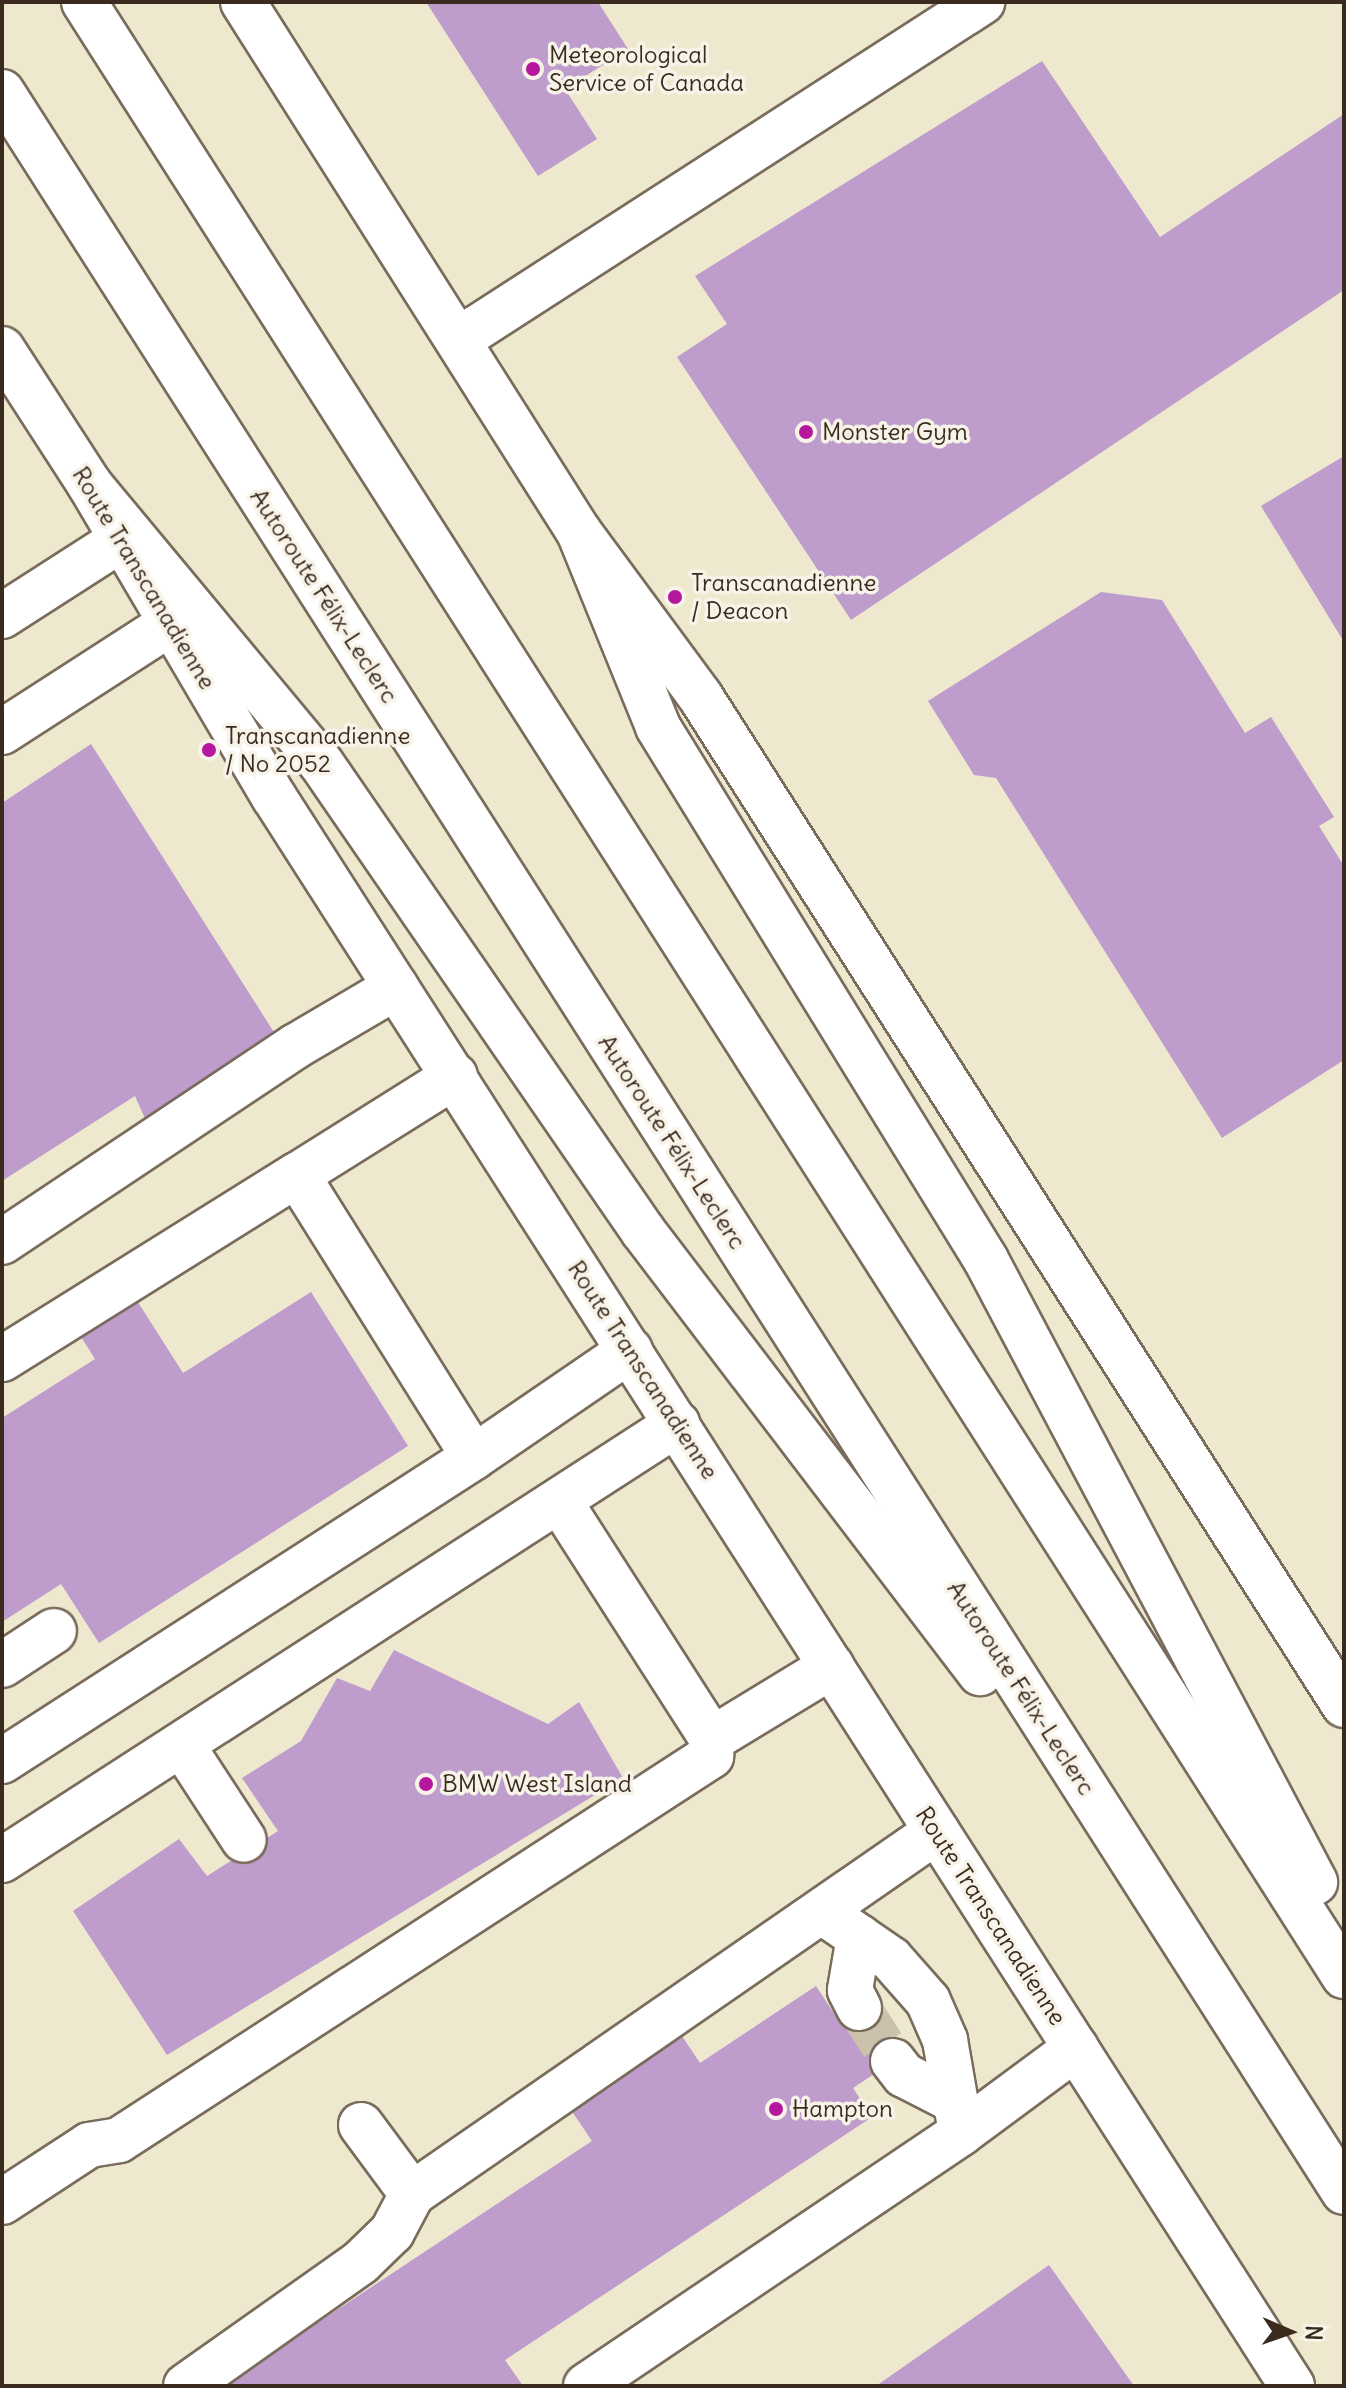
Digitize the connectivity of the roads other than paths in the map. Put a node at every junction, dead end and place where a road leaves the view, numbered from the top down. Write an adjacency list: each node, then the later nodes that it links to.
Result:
1 (84, 2): 36 (main road)
2 (243, 2): 5 (main road)
3 (982, 2): 5 (main road)
4 (2, 92): 33 (main road, Autoroute Félix-Leclerc)
5 (458, 340): 8 (main road)
6 (2, 349): 7 (main road, Route Transcanadienne)
7 (90, 485): 9 (main road, Route Transcanadienne); 33 (main road)
8 (579, 532): 25 (main road); 35 (main road)
9 (122, 539): 10 (main road); 11 (main road, Route Transcanadienne)
10 (2, 616)
11 (171, 623): 12 (main road); 13 (main road, Route Transcanadienne)
12 (2, 732)
13 (396, 987): 14 (main road, Route Transcanadienne); 16 (main road)
14 (455, 1076): 15 (main road); 17 (main road, Route Transcanadienne)
15 (297, 1175): 18 (main road); 20 (main road)
16 (2, 1242)
17 (630, 1350): 19 (main road, Route Transcanadienne); 20 (main road)
18 (2, 1359)
19 (677, 1424): 21 (main road); 24 (main road, Route Transcanadienne)
20 (474, 1457): 28 (main road)
21 (560, 1502): 26 (main road); 27 (main road)
22 (54, 1631): 23 (main road)
23 (2, 1665)
24 (832, 1666): 26 (main road); 29 (main road, Route Transcanadienne)
25 (1344, 1705)
26 (712, 1739): 44 (main road)
27 (182, 1745): 30 (main road); 31 (main road)
28 (2, 1761)
29 (937, 1831): 32 (main road); 38 (main road, Route Transcanadienne)
30 (244, 1840)
31 (2, 1860)
32 (824, 1913): 34 (main road); 43 (main road)
33 (1178, 1933): 42 (main road, Autoroute Félix-Leclerc)
34 (859, 1937): 37 (main road); 40 (main road)
35 (1344, 1937)
36 (1344, 1976)
37 (859, 2008)
38 (1076, 2048): 40 (main road); 47 (main road, Route Transcanadienne)
39 (893, 2061): 40 (main road)
40 (958, 2117): 46 (main road)
41 (361, 2125): 43 (main road)
42 (1344, 2192)
43 (412, 2194): 45 (main road)
44 (2, 2202)
45 (186, 2386)
46 (586, 2386)
47 (1292, 2386)

